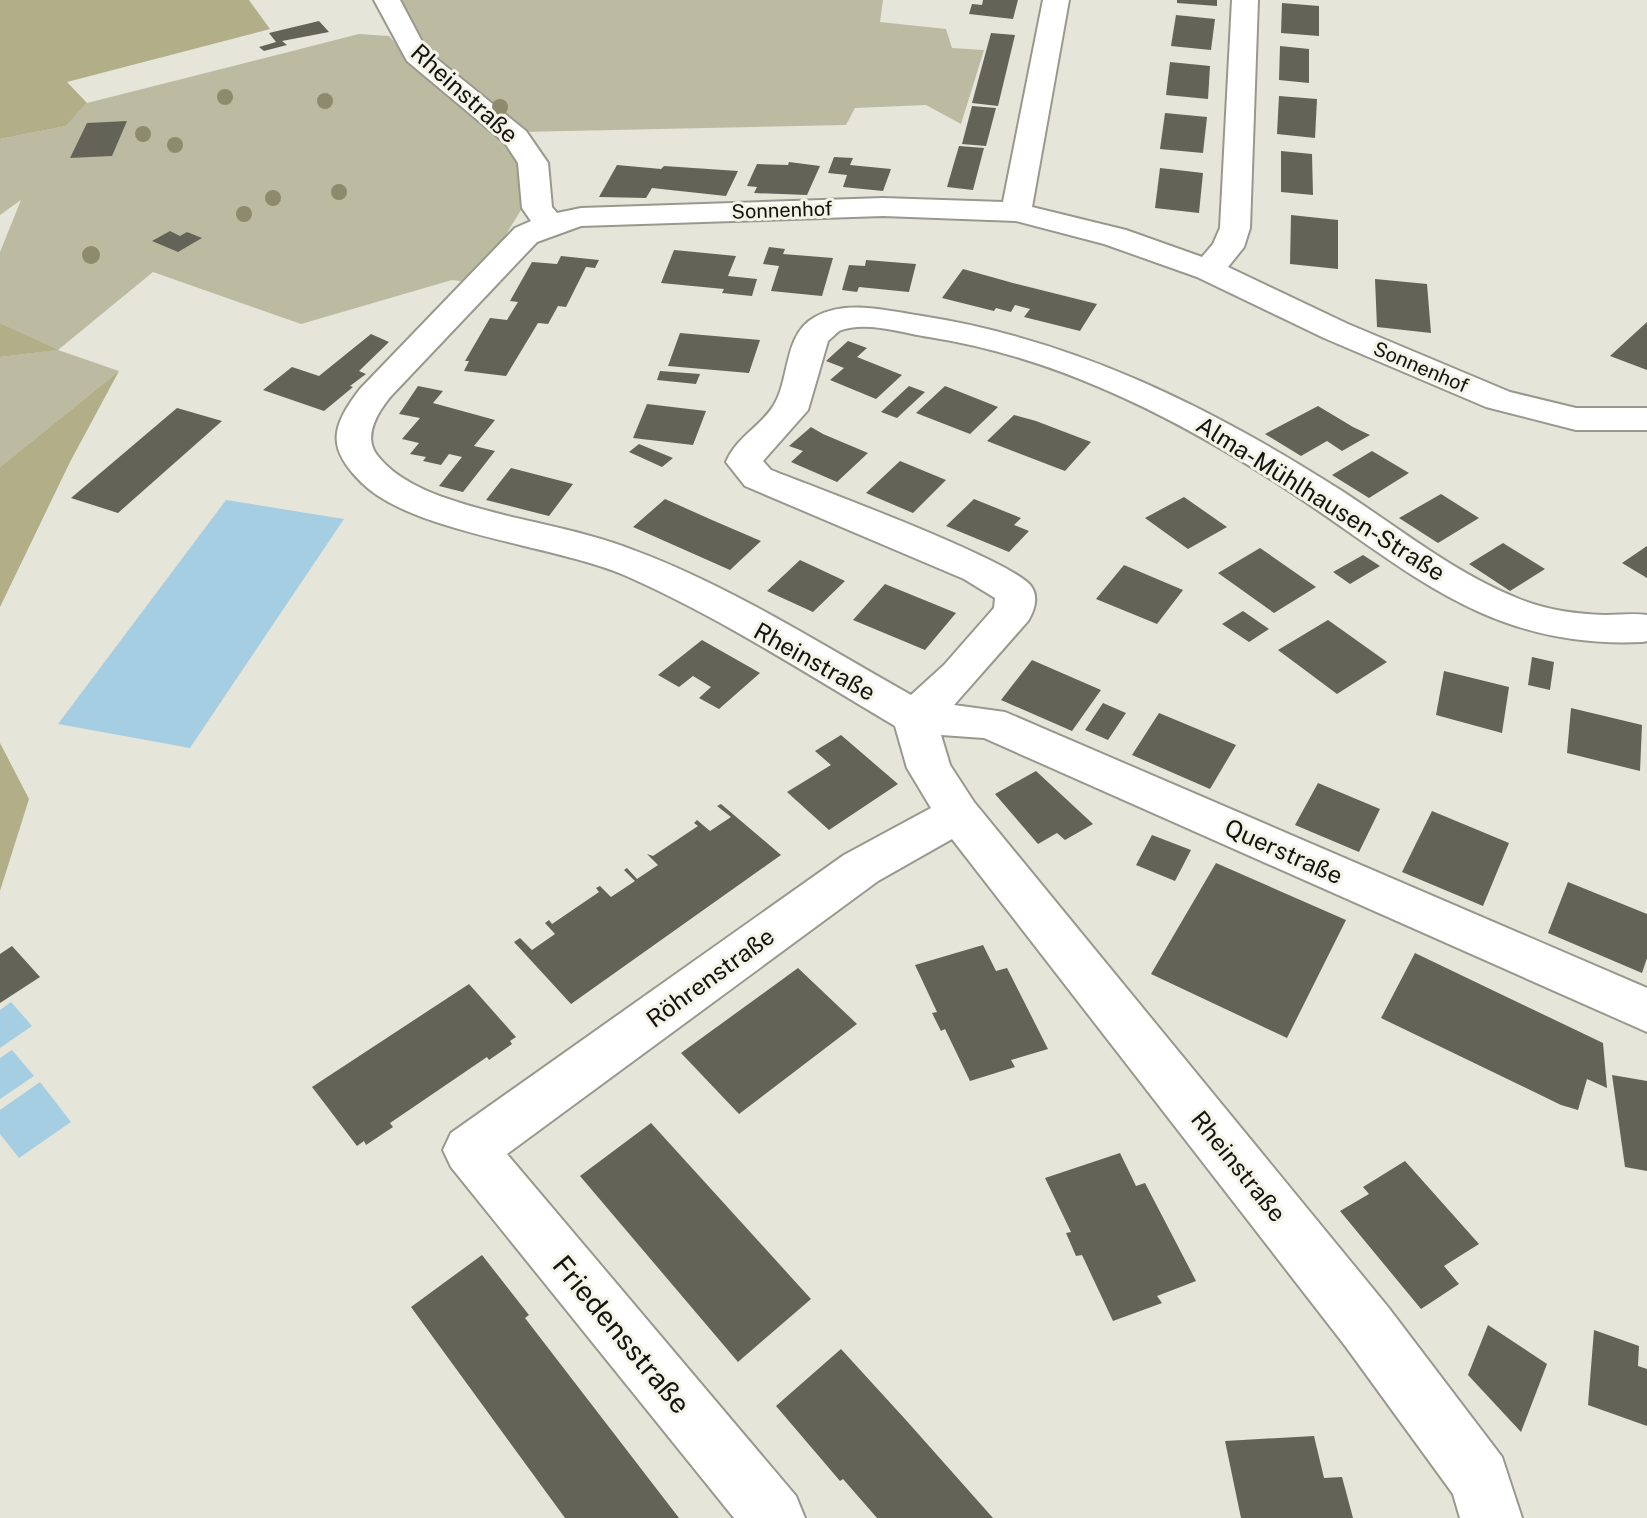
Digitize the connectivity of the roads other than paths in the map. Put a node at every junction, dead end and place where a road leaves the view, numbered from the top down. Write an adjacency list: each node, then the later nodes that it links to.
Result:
1 (387, 0): 5 (street, Rheinstraße)
2 (1056, 0): 4 (street)
3 (1245, 0): 6 (street)
4 (1016, 212): 5 (street, Sonnenhof); 6 (street, Sonnenhof)
5 (549, 224): 9 (street, Rheinstraße)
6 (1208, 270): 7 (street, Sonnenhof)
7 (1647, 419)
8 (1643, 628): 9 (street, Alma-Mühlhausen-Straße)
9 (914, 717): 10 (street, Rheinstraße); 11 (street, Querstraße)
10 (958, 814): 12 (street, Röhrenstraße); 14 (street, Rheinstraße)
11 (1647, 1011)
12 (470, 1150): 13 (street, Friedensstraße)
13 (774, 1518)
14 (1491, 1518)

